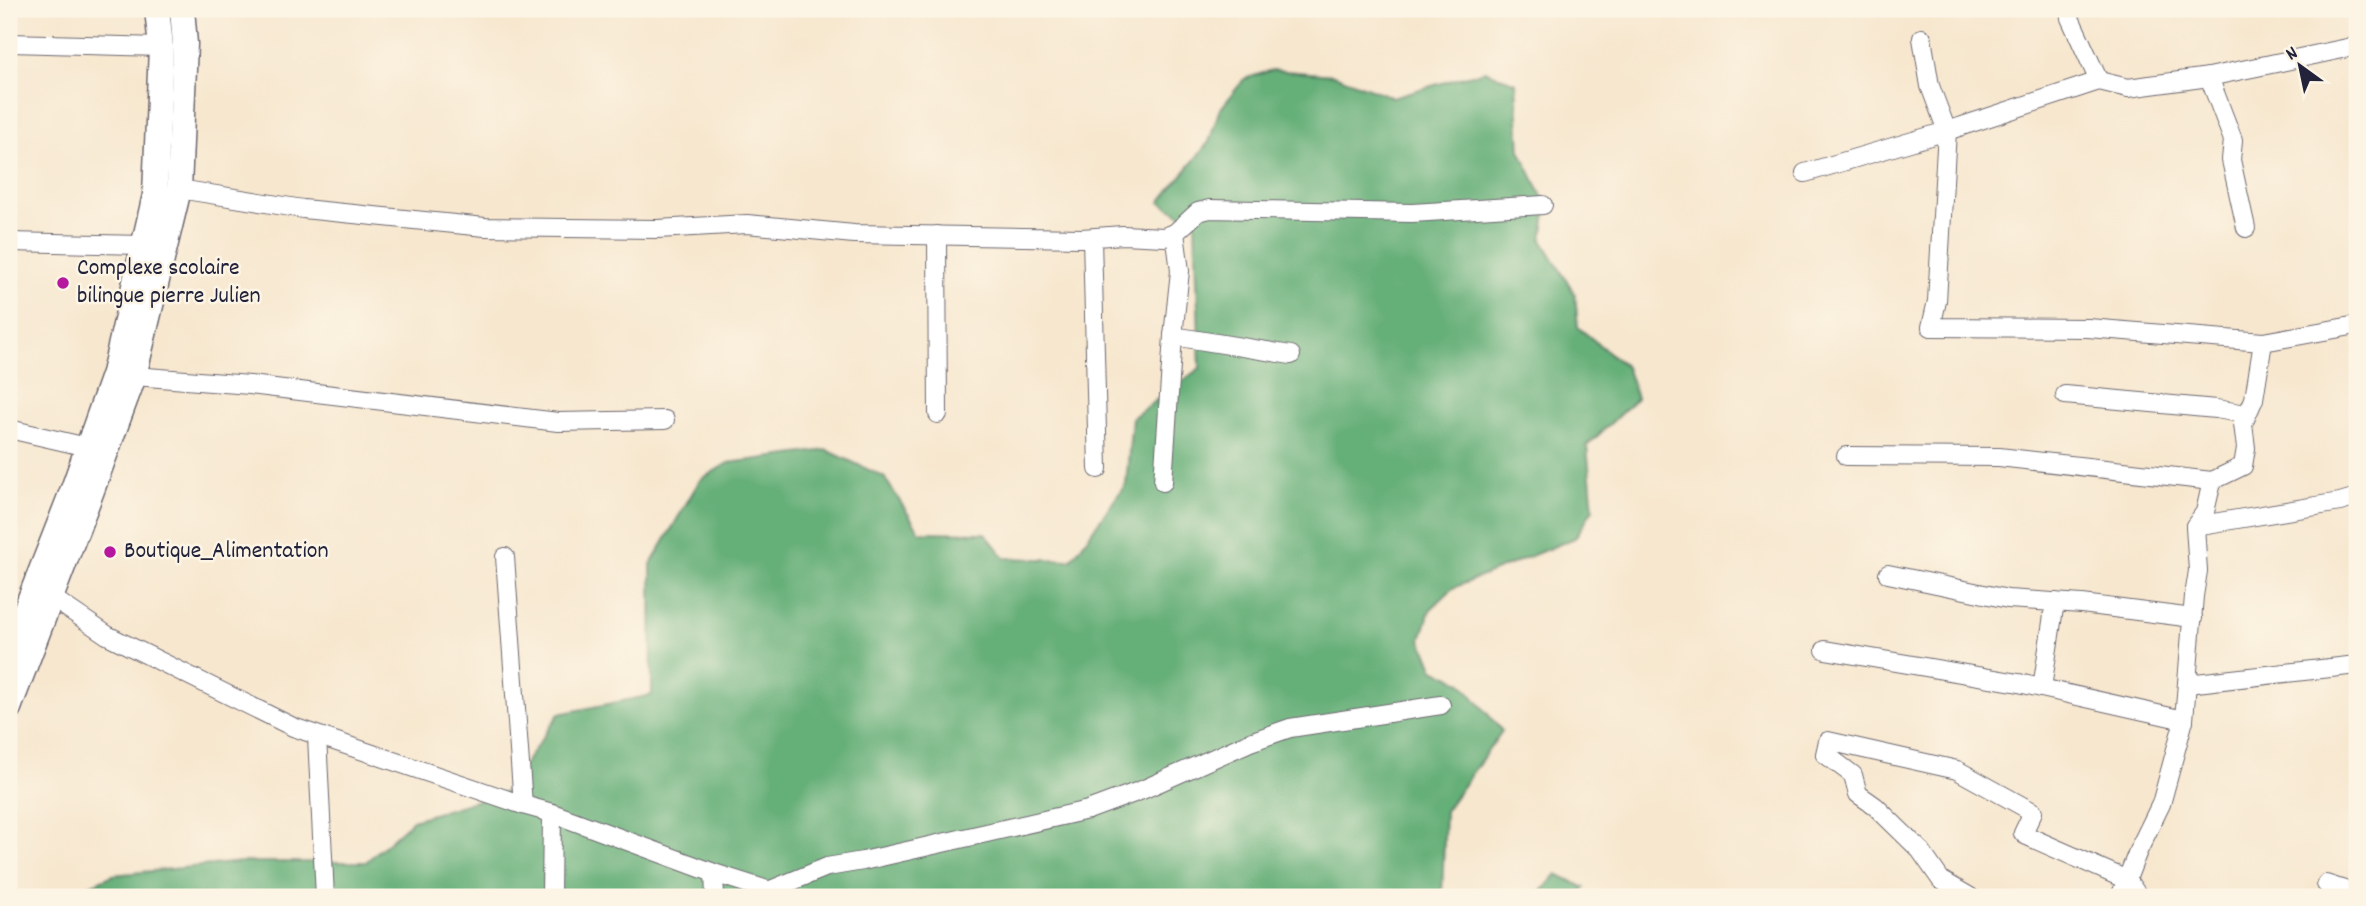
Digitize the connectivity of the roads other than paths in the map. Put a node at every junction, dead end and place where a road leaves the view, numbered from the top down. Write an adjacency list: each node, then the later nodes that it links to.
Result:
1 (157, 9): 7 (main road)
2 (182, 9): 12 (main road)
3 (2069, 9): 9 (street)
4 (1922, 38): 10 (street)
5 (9, 43): 7 (street)
6 (2357, 46): 8 (street)
7 (161, 47): 19 (main road)
8 (2209, 77): 9 (street); 14 (street)
9 (2099, 81): 10 (street)
10 (1947, 131): 11 (street); 22 (street)
11 (1805, 173)
12 (179, 189): 16 (street); 24 (main road)
13 (1543, 205): 15 (street)
14 (2246, 228)
15 (1175, 233): 17 (street); 21 (street)
16 (937, 235): 17 (street); 26 (street)
17 (1092, 237): 32 (street)
18 (9, 242): 19 (street)
19 (143, 245): 30 (main road)
20 (2357, 325): 22 (street)
21 (1173, 336): 23 (street); 34 (street)
22 (2263, 342): 27 (street)
23 (1291, 355)
24 (134, 376): 28 (street); 39 (main road)
25 (2065, 395): 27 (street)
26 (938, 414)
27 (2246, 414): 33 (street)
28 (665, 419)
29 (9, 429): 30 (street)
30 (87, 447): 43 (main road)
31 (1846, 456): 33 (street)
32 (1098, 469)
33 (2212, 481): 36 (street)
34 (1163, 482)
35 (2357, 497): 36 (street)
36 (2195, 526): 41 (street)
37 (505, 557): 51 (street)
38 (1888, 574): 40 (street)
39 (51, 597): 48 (main road); 50 (street)
40 (2055, 602): 41 (street); 46 (street)
41 (2193, 618): 45 (street)
42 (1825, 650): 46 (street)
43 (9, 652)
44 (2357, 665): 45 (street)
45 (2188, 684): 49 (street)
46 (2042, 688): 49 (street)
47 (1441, 705): 56 (street)
48 (9, 708)
49 (2184, 720): 54 (street)
50 (317, 736): 51 (street); 58 (street)
51 (523, 805): 52 (street)
52 (552, 813): 53 (street); 59 (street)
53 (714, 873): 56 (street); 60 (street)
54 (2127, 880): 62 (street); 63 (street); 64 (street)
55 (2326, 884): 57 (street)
56 (768, 891): 61 (street)
57 (2357, 894)
58 (326, 897)
59 (551, 897)
60 (715, 897)
61 (789, 897)
62 (1970, 897)
63 (2120, 897)
64 (2139, 897)

